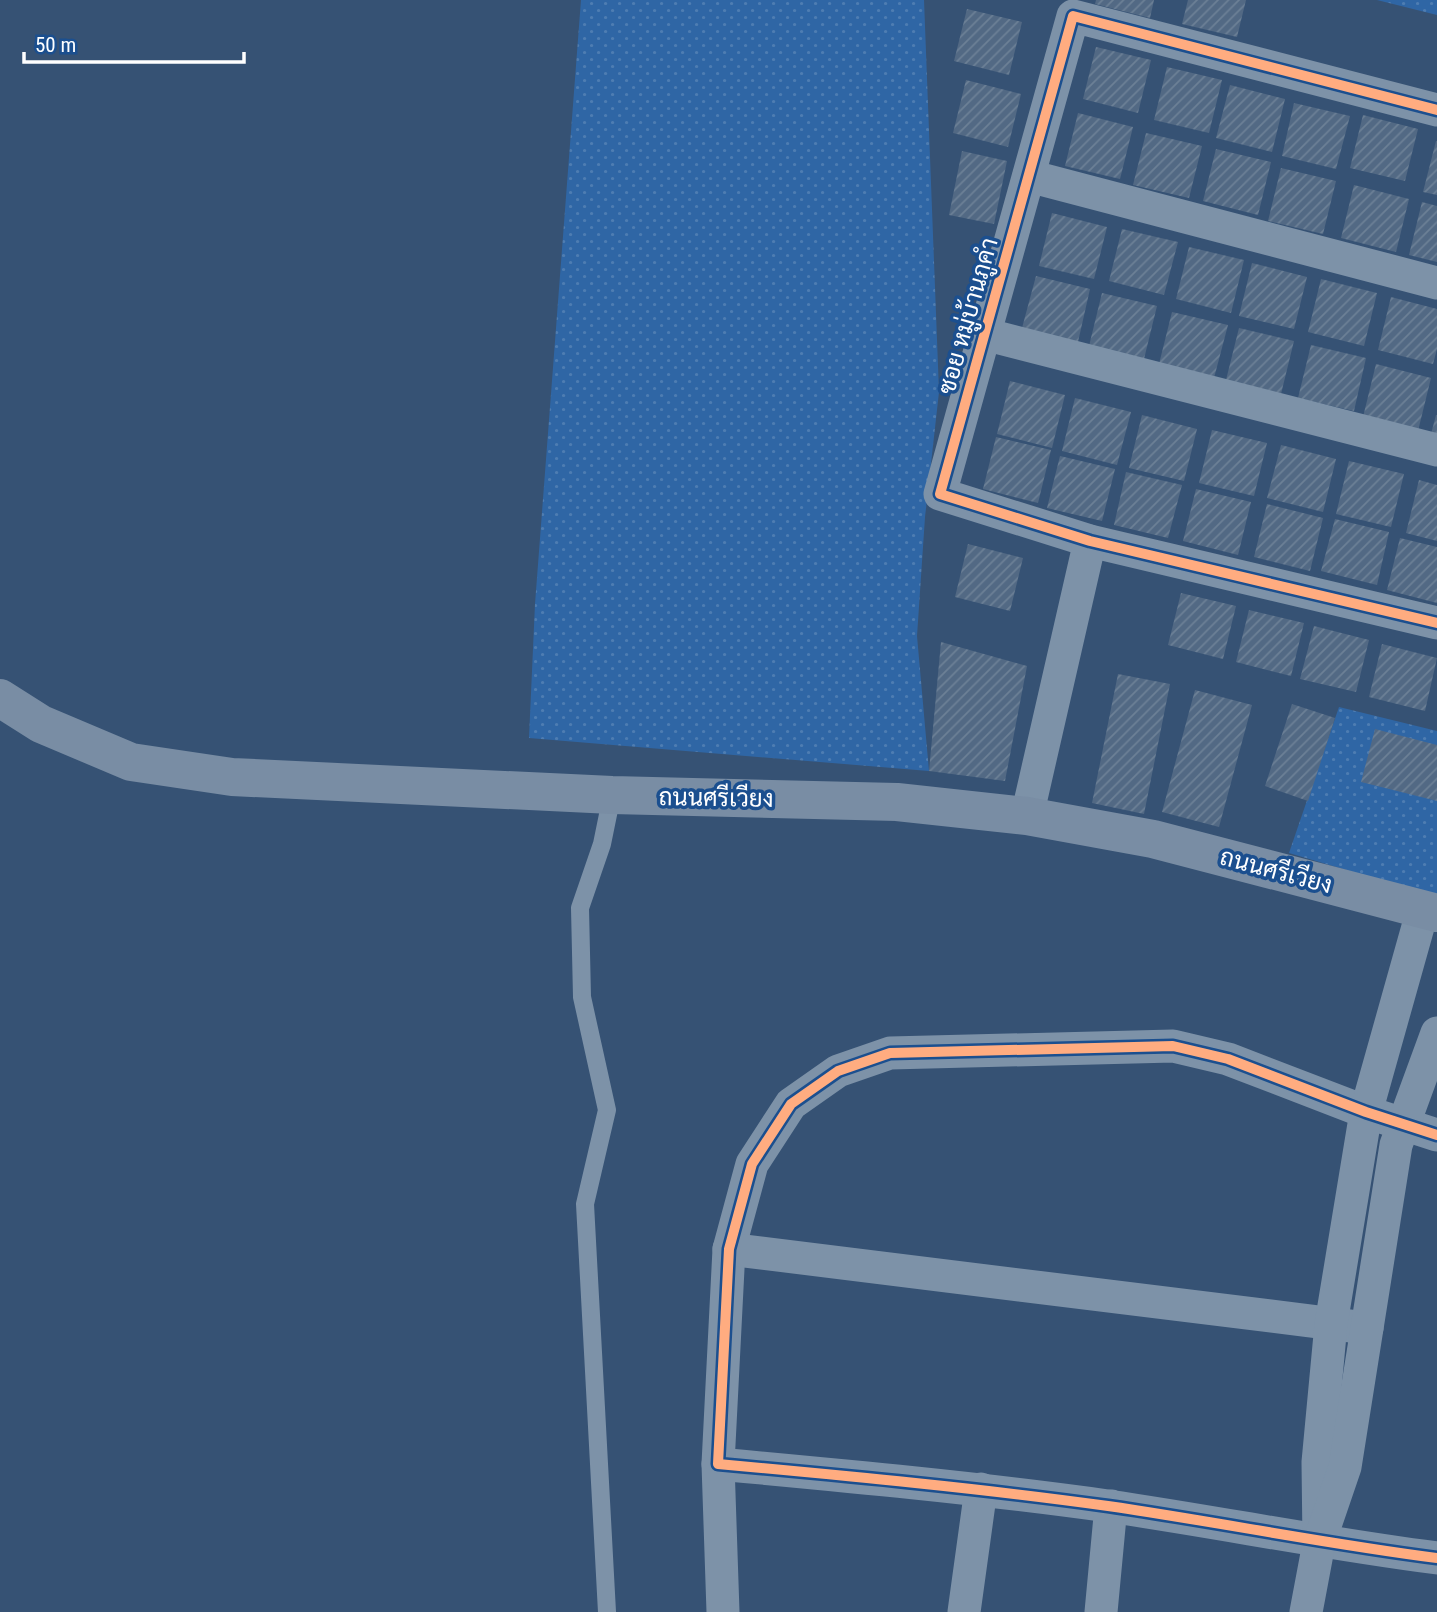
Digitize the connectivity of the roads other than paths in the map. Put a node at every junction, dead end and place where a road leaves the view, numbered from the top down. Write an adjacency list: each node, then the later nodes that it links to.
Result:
1 (1437, 110): 2 (street, ซอย หมู่บ้านภูคำ)
2 (1029, 176): 3 (street); 4 (street, ซอย หมู่บ้านภูคำ)
3 (1437, 283)
4 (984, 334): 5 (street, ซอย หมู่บ้านภูคำ); 6 (street, ซอย หมู่บ้านภูคำ)
5 (1437, 450)
6 (1090, 541): 7 (street, ซอย หมู่บ้านภูคำ); 10 (street)
7 (1437, 623)
8 (0, 698): 9 (main road, ถนนศรีเวียง)
9 (612, 795): 10 (main road, ถนนศรีเวียง); 24 (lane)
10 (1027, 816): 11 (main road, ถนนศรีเวียง)
11 (1430, 911): 13 (street)
12 (1437, 1033): 14 (street)
13 (1366, 1112): 14 (street); 16 (street); 17 (street)
14 (1404, 1124): 15 (street); 18 (street)
15 (1437, 1135)
16 (729, 1249): 17 (street); 19 (street)
17 (1331, 1324): 18 (street); 22 (street)
18 (1367, 1328): 22 (street)
19 (718, 1464): 20 (street); 25 (street)
20 (981, 1489): 21 (street); 26 (street)
21 (1111, 1506): 22 (street); 27 (street)
22 (1319, 1543): 23 (street); 28 (street)
23 (1437, 1558)
24 (607, 1612)
25 (723, 1612)
26 (964, 1612)
27 (1101, 1612)
28 (1306, 1612)

